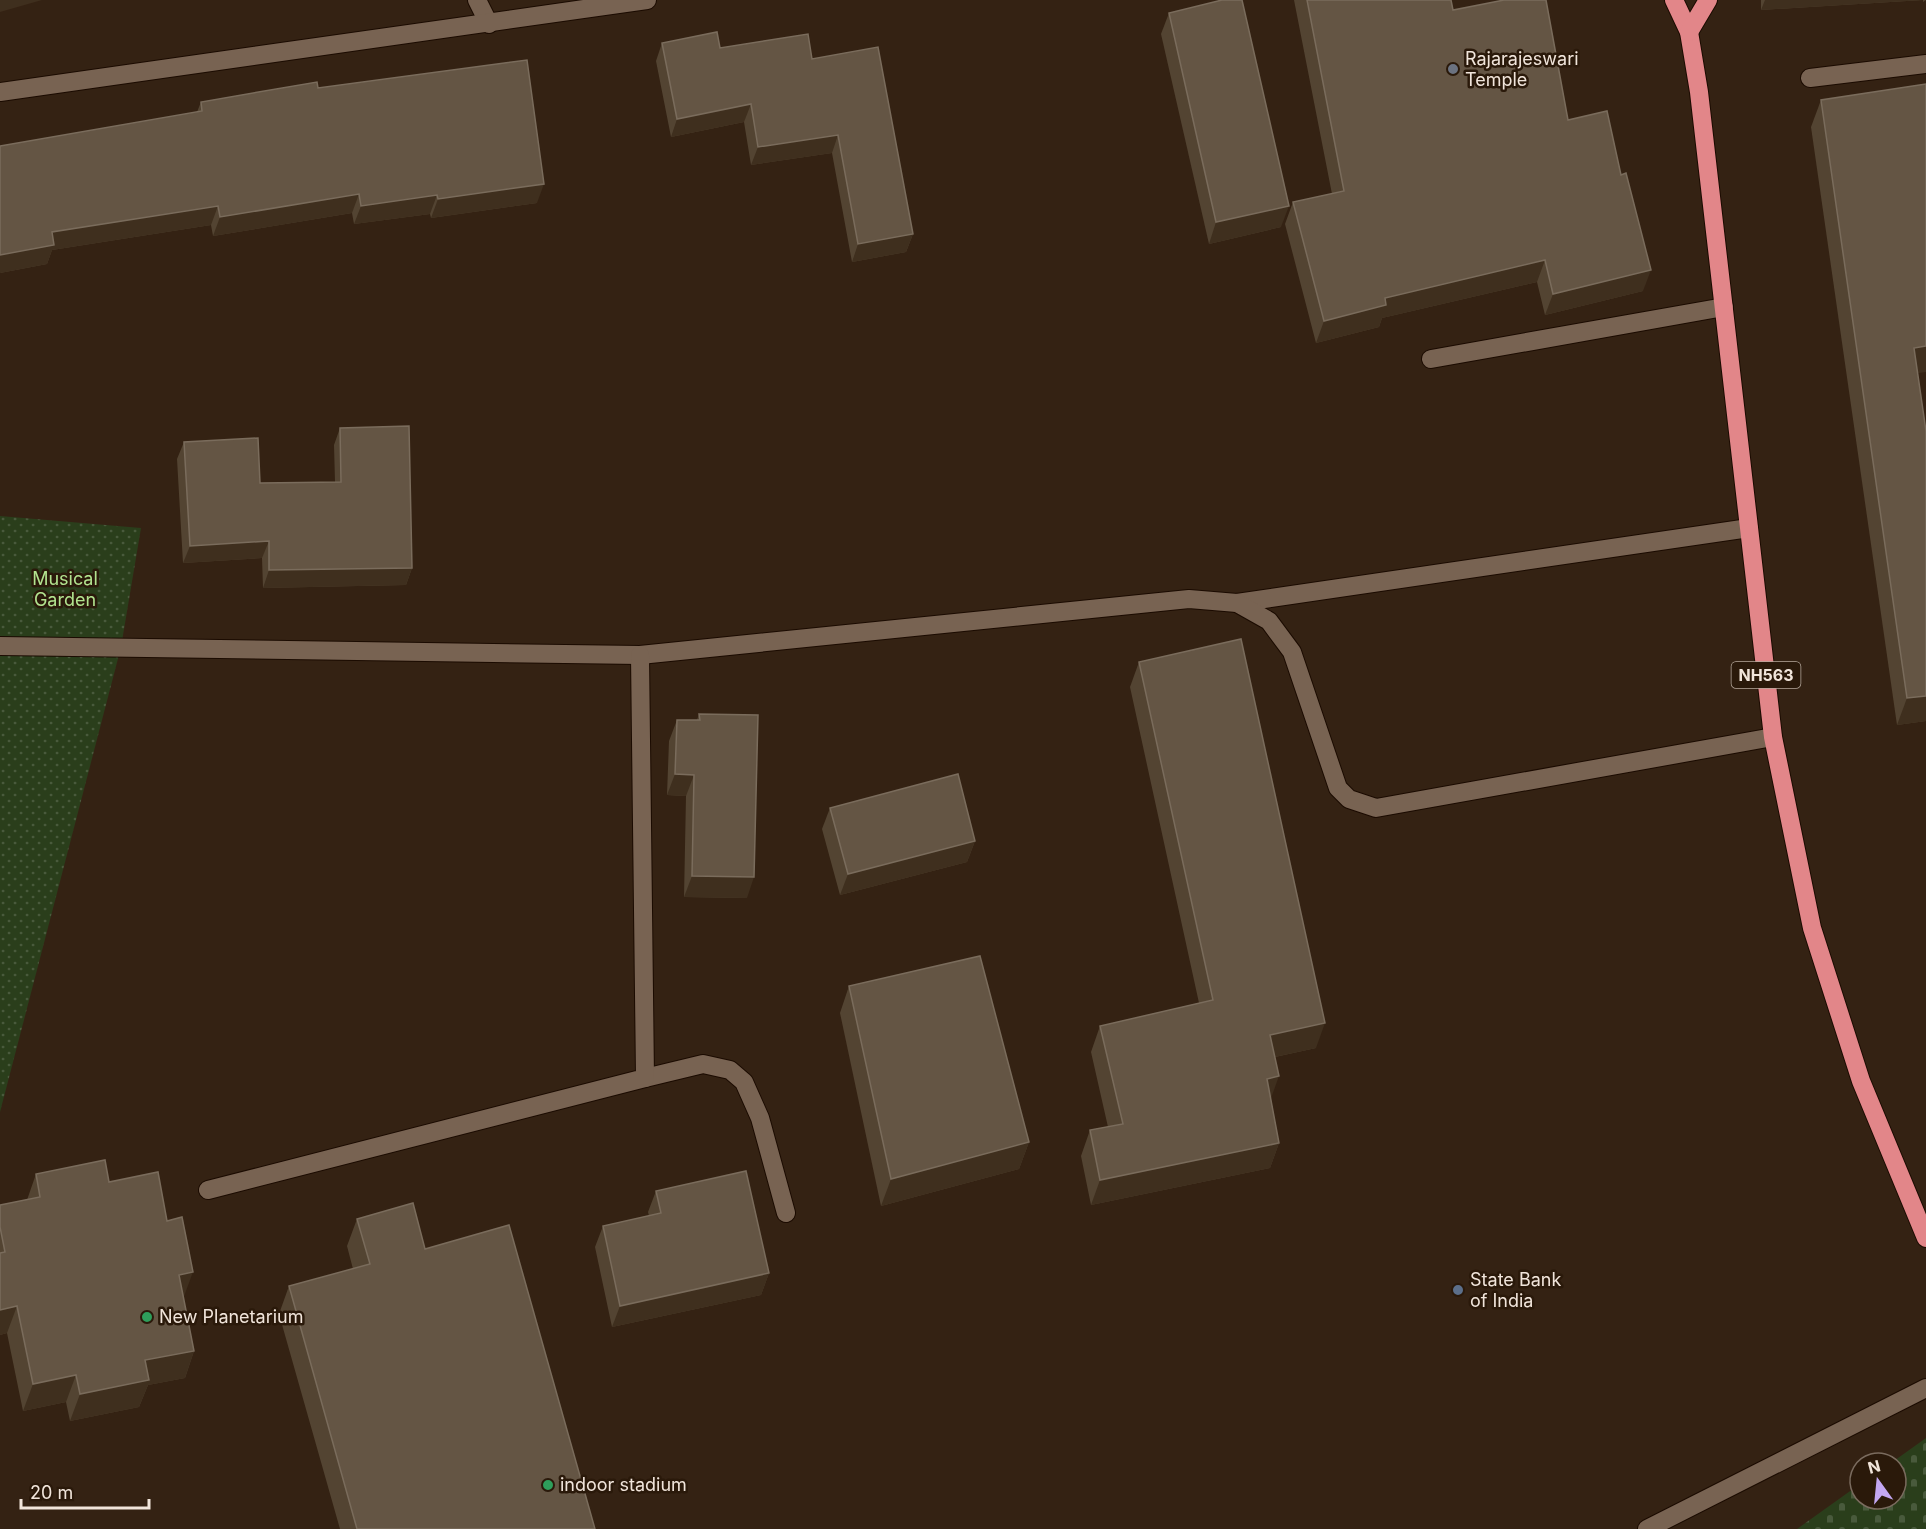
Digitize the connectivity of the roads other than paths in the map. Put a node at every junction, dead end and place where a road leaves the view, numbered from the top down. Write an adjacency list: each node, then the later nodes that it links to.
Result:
1 (477, 0): 5 (street)
2 (646, 0): 5 (street)
3 (1674, 0): 6 (highway, NH563)
4 (1708, 0): 6 (highway)
5 (489, 24): 9 (street)
6 (1689, 32): 10 (highway, NH563)
7 (1926, 64): 8 (street)
8 (1810, 78)
9 (0, 92)
10 (1724, 308): 11 (street); 12 (highway, NH563)
11 (1431, 359)
12 (1749, 528): 13 (street); 16 (highway, NH563)
13 (1237, 603): 15 (street); 16 (street)
14 (0, 646): 15 (street)
15 (640, 655): 17 (street)
16 (1773, 738): 20 (highway, NH563)
17 (645, 1077): 18 (street); 19 (street)
18 (208, 1190)
19 (786, 1213)
20 (1926, 1238)
21 (1926, 1388): 22 (street)
22 (1647, 1529)

